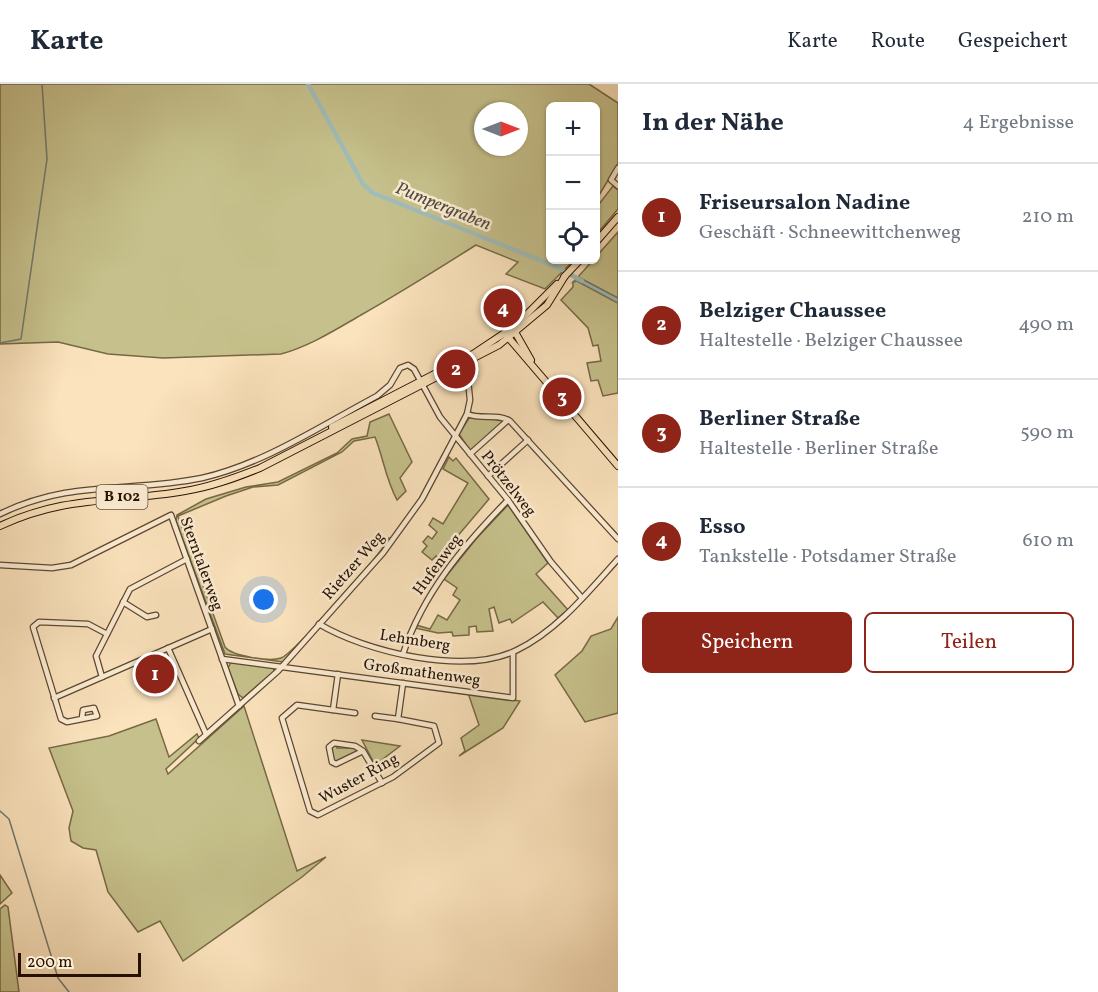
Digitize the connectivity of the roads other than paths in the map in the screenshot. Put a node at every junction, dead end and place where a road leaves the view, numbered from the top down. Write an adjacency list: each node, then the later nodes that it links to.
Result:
1 (618, 168): 2 (street)
2 (618, 186)
3 (618, 217): 4 (main road)
4 (600, 237)
5 (576, 264): 6 (main road)
6 (565, 276): 7 (main road); 8 (main road)
7 (516, 333): 8 (main road); 9 (main road)
8 (508, 334): 9 (main road); 11 (main road, B 102)
9 (532, 362): 17 (main road)
10 (467, 370): 12 (street, Rietzer Weg)
11 (421, 383): 14 (street, Prötzelweg); 20 (street); 21 (main road, B 102)
12 (467, 414): 13 (street); 14 (street, Rietzer Weg)
13 (508, 420): 15 (street); 16 (street)
14 (456, 436): 16 (street, Prötzelweg); 29 (street, Rietzer Weg)
15 (528, 440): 18 (street); 22 (street)
16 (470, 454): 18 (street, Prötzelweg)
17 (618, 466)
18 (488, 476): 19 (street, Prötzelweg)
19 (508, 500): 26 (street, Prötzelweg); 34 (street, Hufenweg)
20 (0, 514)
21 (0, 526)
22 (618, 539)
23 (187, 559): 25 (street, Sterntalerweg); 27 (street); 30 (street, Sterntalerweg)
24 (618, 559): 26 (street, Lehmberg)
25 (0, 565)
26 (582, 598): 33 (street, Lehmberg)
27 (123, 602): 28 (street); 31 (street)
28 (156, 615)
29 (319, 624): 34 (street, Lehmberg); 36 (street, Rietzer Weg)
30 (212, 629): 32 (street); 35 (street, Sterntalerweg)
31 (107, 634): 38 (street); 40 (street)
32 (168, 648): 38 (street); 47 (street)
33 (513, 653): 34 (street, Lehmberg); 39 (street, Großmathenweg)
34 (403, 654)
35 (222, 658): 36 (street); 41 (street, Sterntalerweg)
36 (282, 666): 37 (street, Großmathenweg); 41 (street, Rietzer Weg)
37 (338, 674): 39 (street, Großmathenweg); 42 (street)
38 (102, 677): 40 (street)
39 (403, 683): 46 (street)
40 (54, 698): 45 (street)
41 (239, 706): 47 (street, Rietzer Weg)
42 (333, 710): 43 (street, Wuster Ring); 50 (street, Wuster Ring)
43 (355, 713)
44 (375, 716): 46 (street, Wuster Ring)
45 (82, 718)
46 (398, 719): 50 (street, Wuster Ring)
47 (206, 735): 48 (street, Rietzer Weg)
48 (199, 741)
49 (363, 751): 49 (street); 50 (street)
50 (381, 783)

